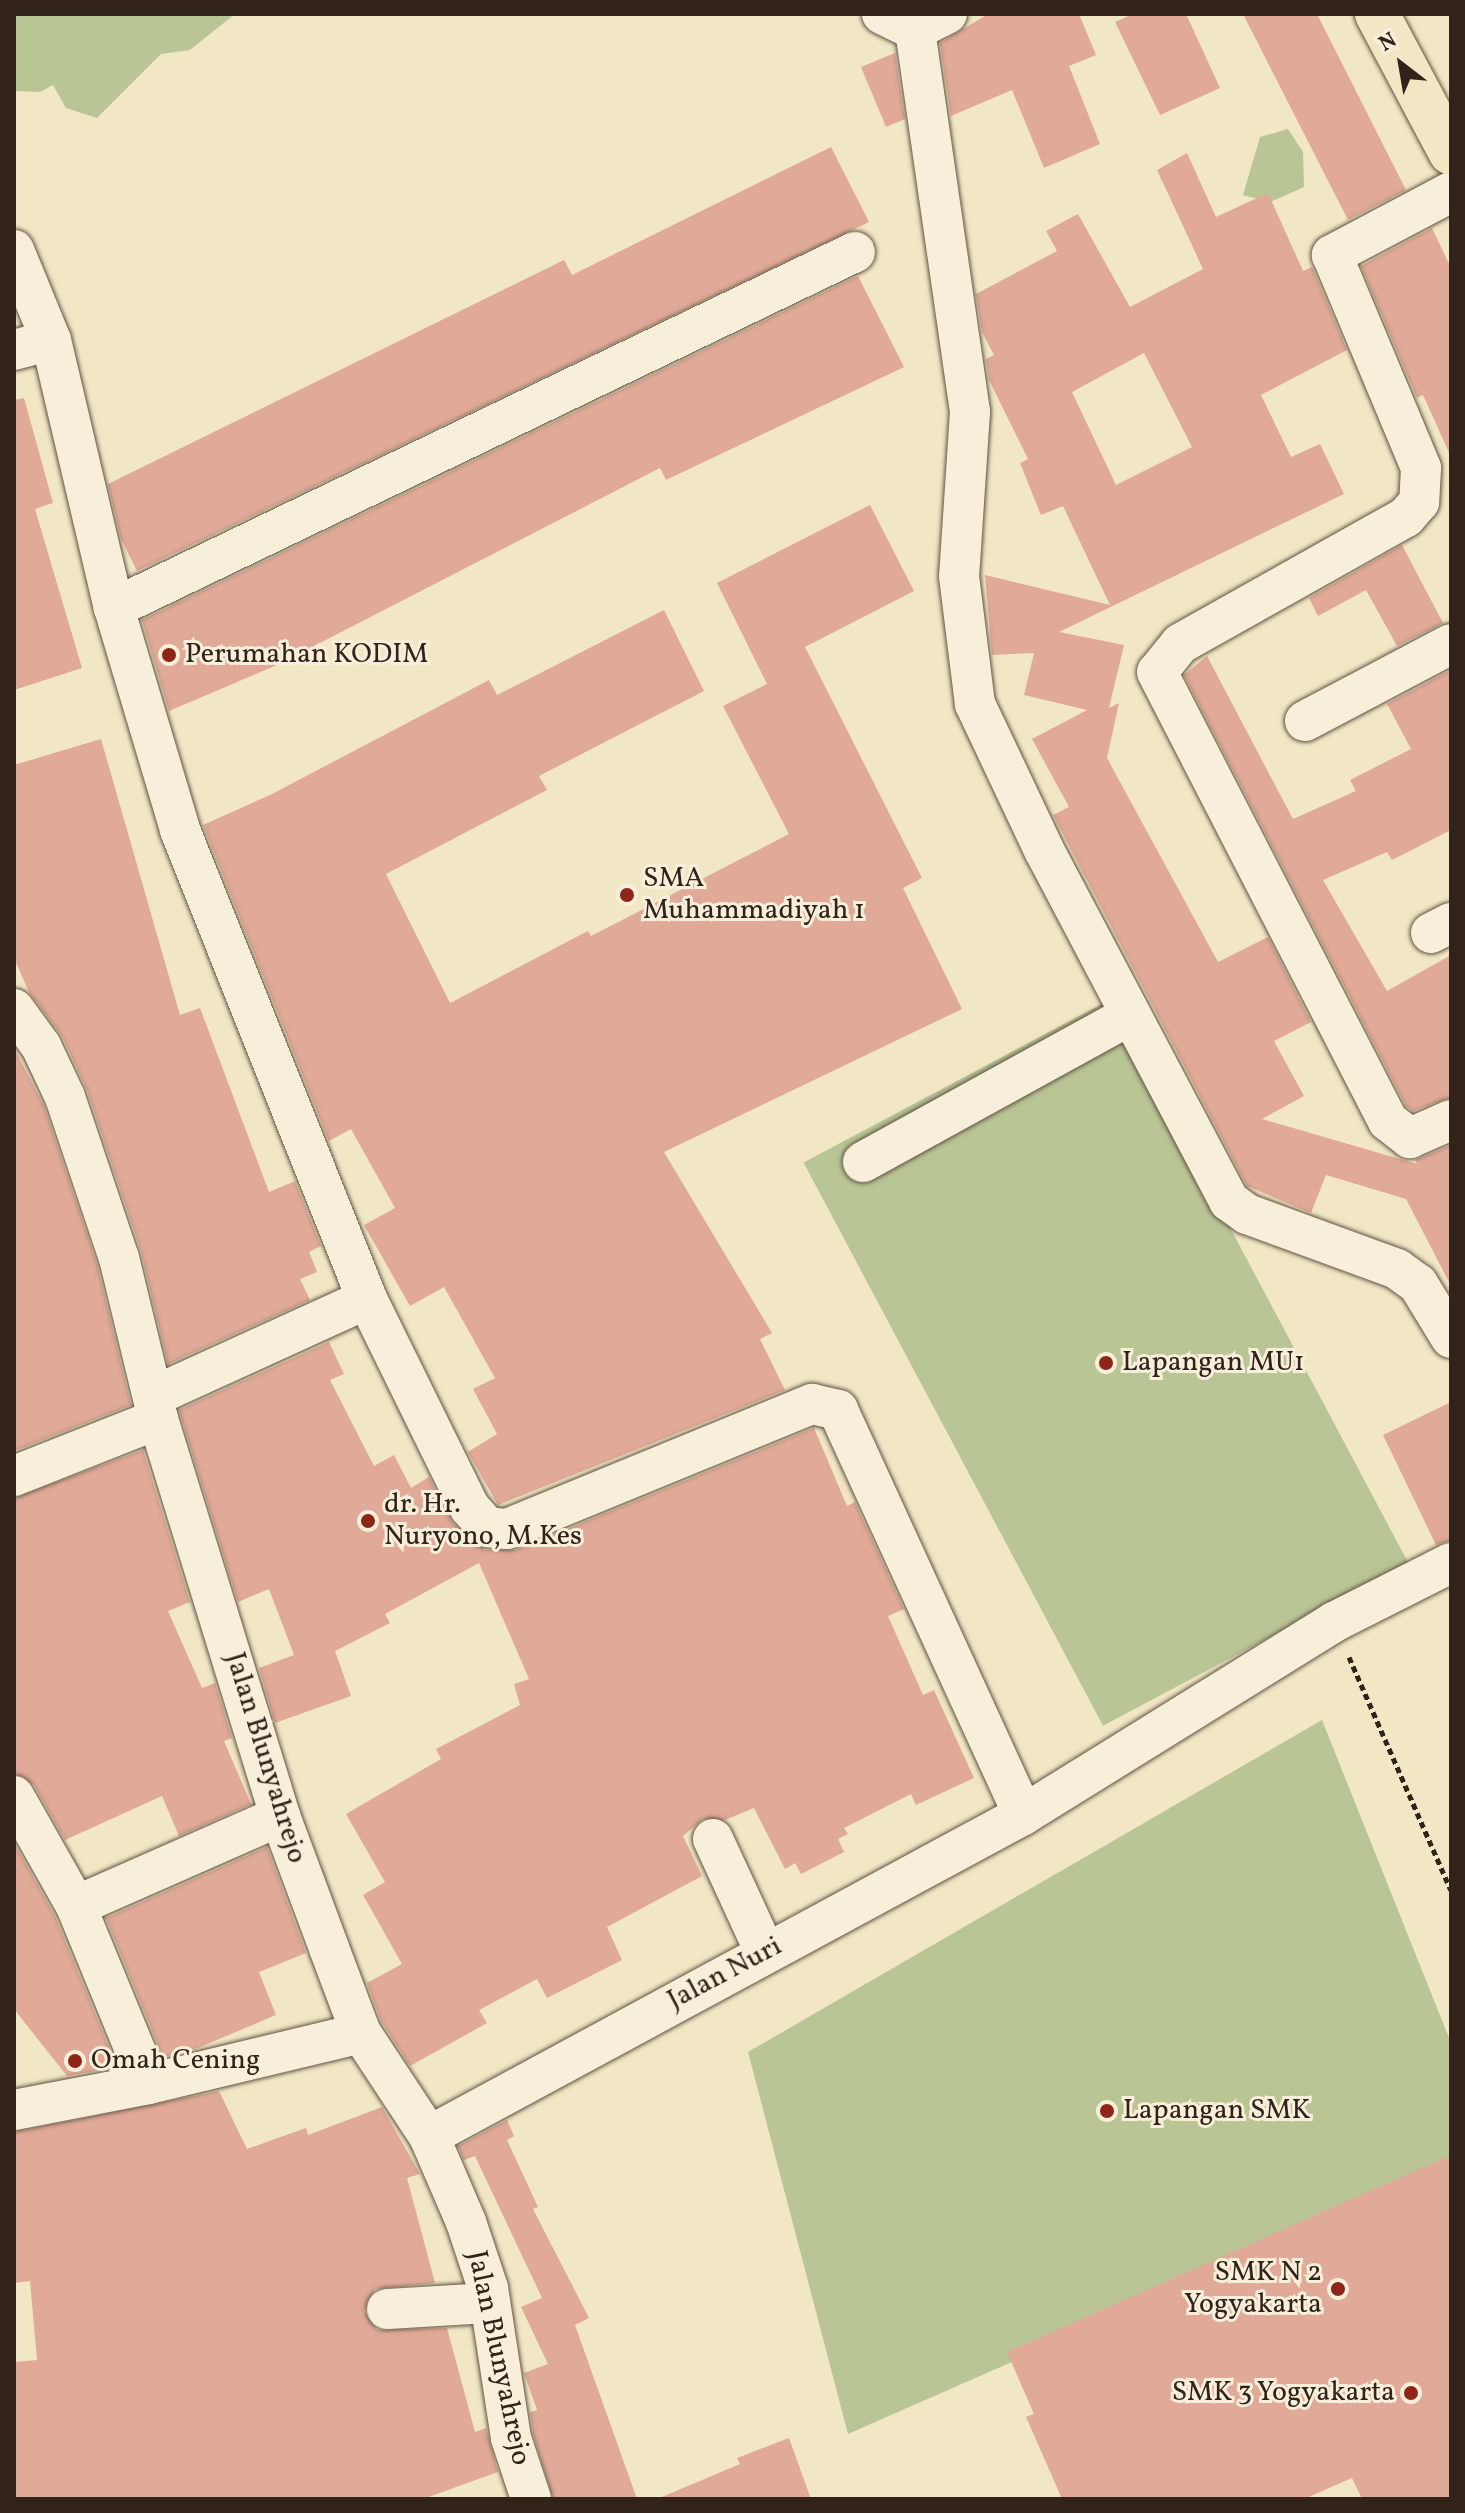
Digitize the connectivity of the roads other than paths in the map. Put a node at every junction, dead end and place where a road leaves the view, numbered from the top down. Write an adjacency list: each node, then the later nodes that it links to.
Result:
1 (1377, 14): 3 (main road)
2 (915, 19): 12 (street)
3 (1451, 153)
4 (1451, 192): 13 (street)
5 (14, 250): 7 (street)
6 (855, 252): 8 (street)
7 (32, 345): 8 (street)
8 (114, 608): 15 (street)
9 (1451, 644): 10 (street)
10 (1305, 721)
11 (14, 1009): 17 (street, Jalan Blunyahrejo)
12 (1129, 1016): 14 (street); 16 (street)
13 (1451, 1120)
14 (863, 1162)
15 (367, 1299): 17 (street); 21 (street)
16 (1451, 1338)
17 (156, 1408): 18 (street); 22 (street, Jalan Blunyahrejo)
18 (14, 1476)
19 (1451, 1563): 21 (street, Jalan Nuri)
20 (14, 1796): 24 (street)
21 (1023, 1815): 25 (street, Jalan Nuri)
22 (280, 1816): 24 (street); 26 (street, Jalan Blunyahrejo)
23 (713, 1839): 25 (street)
24 (76, 1906): 27 (street)
25 (765, 1952): 29 (street, Jalan Nuri)
26 (361, 2033): 27 (street); 29 (street, Jalan Blunyahrejo)
27 (149, 2084): 28 (street)
28 (14, 2110)
29 (429, 2136): 30 (street, Jalan Blunyahrejo)
30 (489, 2303): 31 (street); 32 (street, Jalan Blunyahrejo)
31 (387, 2309)
32 (531, 2499)

